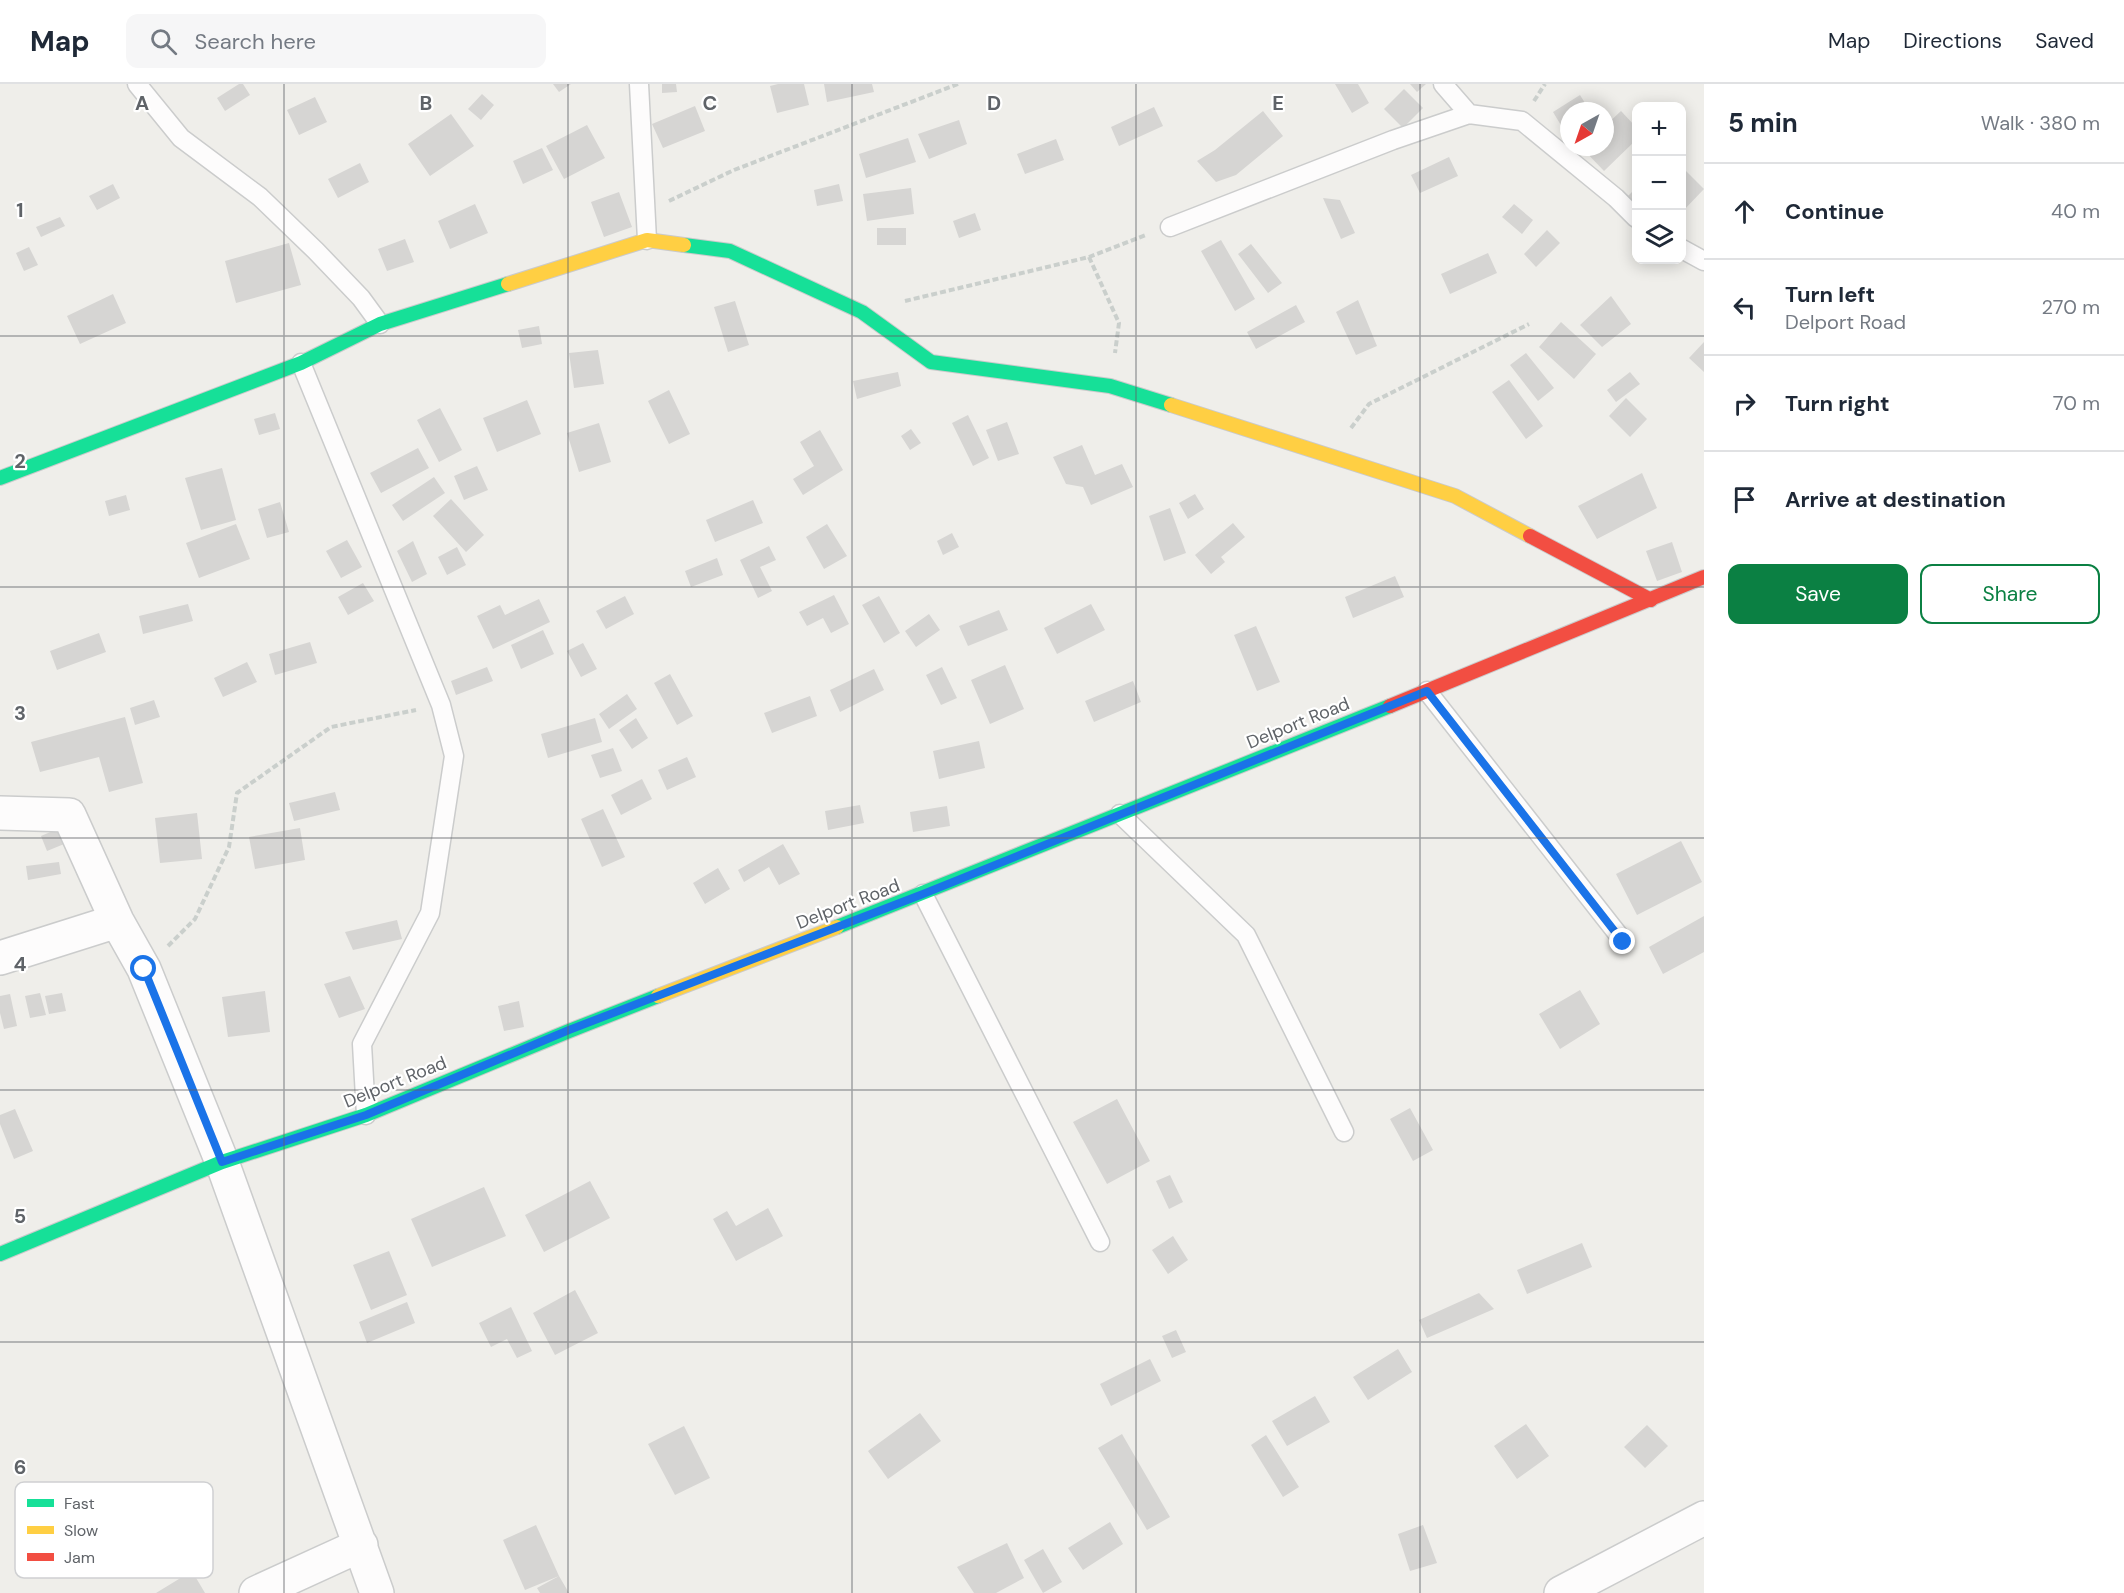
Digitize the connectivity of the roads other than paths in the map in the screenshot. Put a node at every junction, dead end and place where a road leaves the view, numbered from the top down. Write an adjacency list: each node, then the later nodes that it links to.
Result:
1 (137, 84): 10 (lane)
2 (639, 84): 7 (lane)
3 (1443, 84): 4 (lane)
4 (1469, 114): 5 (lane); 6 (lane)
5 (1632, 214)
6 (1170, 227)
7 (647, 240): 10 (street); 14 (street)
8 (1686, 251): 9 (lane)
9 (1704, 261)
10 (380, 324): 11 (street)
11 (302, 363): 12 (street); 22 (lane)
12 (0, 478)
13 (1704, 577): 14 (street, Delport Road)
14 (1651, 600): 15 (street, Delport Road)
15 (1427, 691): 17 (street, Delport Road); 20 (lane)
16 (0, 813): 19 (street)
17 (1120, 814): 18 (street, Delport Road); 23 (lane)
18 (923, 894): 22 (street, Delport Road); 25 (lane)
19 (117, 921): 21 (street); 24 (street)
20 (1623, 942)
21 (0, 958)
22 (366, 1115): 24 (street, Delport Road)
23 (1344, 1132)
24 (222, 1162): 26 (street, Delport Road); 28 (street)
25 (1100, 1242)
26 (0, 1254)
27 (1704, 1518): 31 (street)
28 (361, 1545): 29 (street); 30 (street)
29 (256, 1593)
30 (376, 1593)
31 (1561, 1593)

